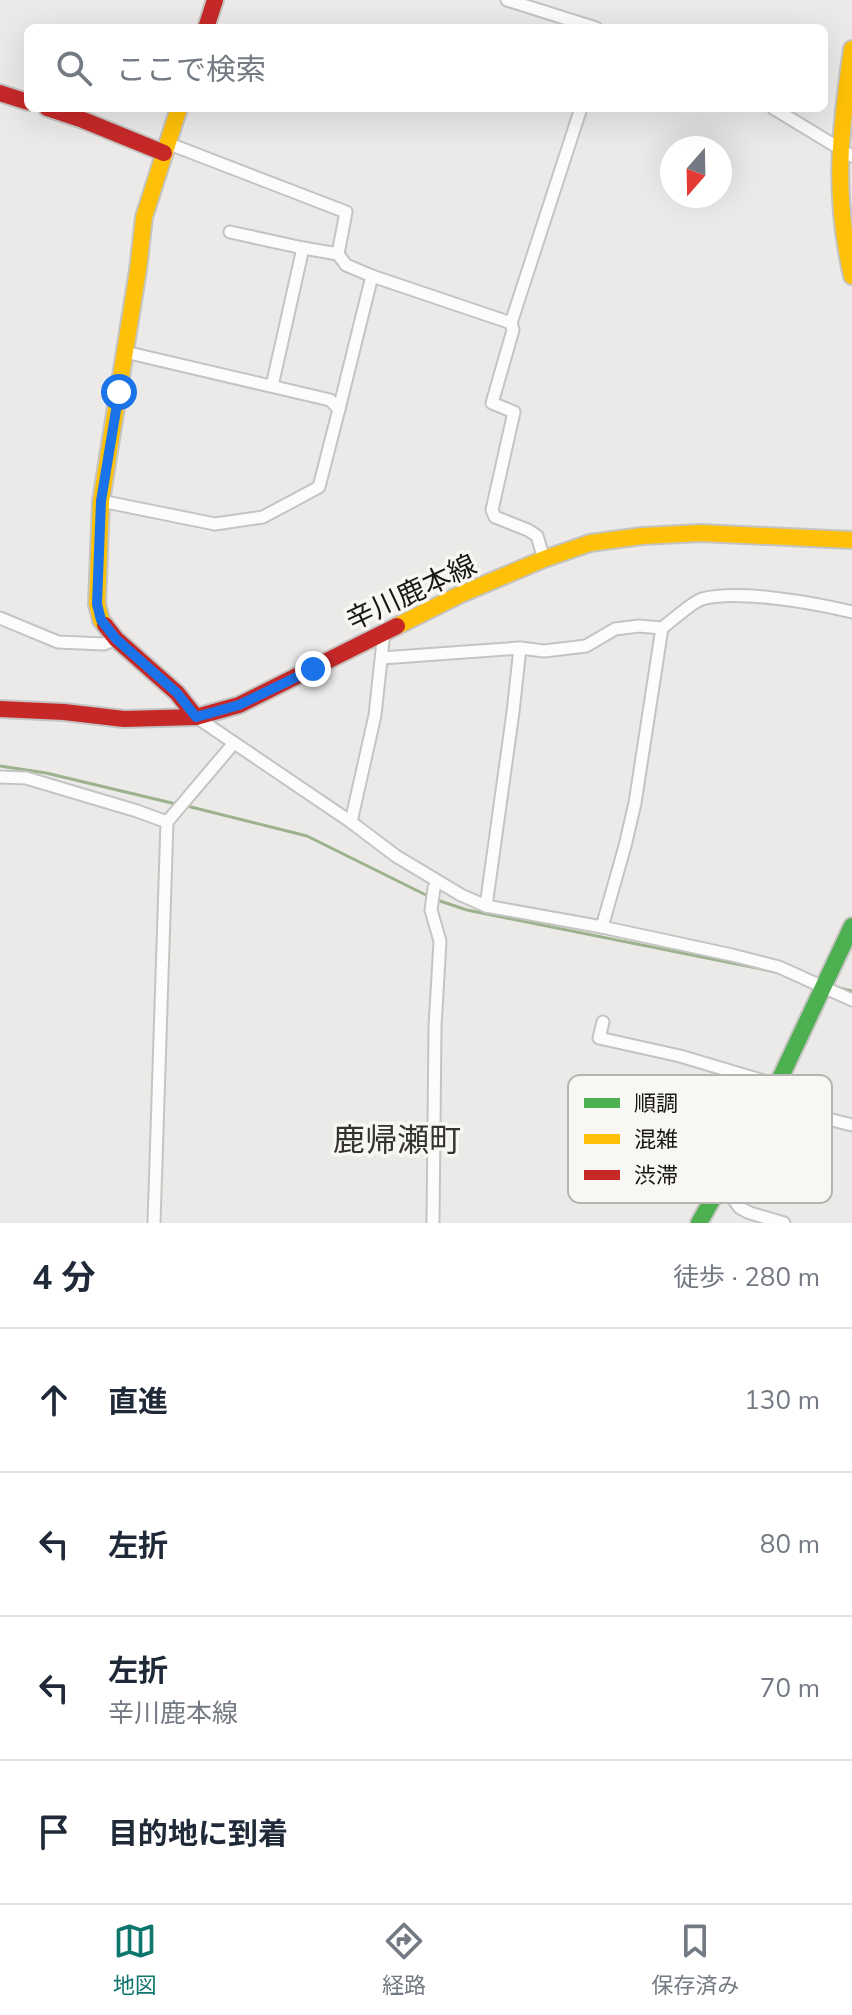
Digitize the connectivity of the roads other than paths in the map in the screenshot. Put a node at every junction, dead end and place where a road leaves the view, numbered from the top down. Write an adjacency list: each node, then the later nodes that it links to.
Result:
1 (215, 0): 3 (main road)
2 (507, 0): 4 (street)
3 (207, 24)
4 (583, 24)
5 (852, 49): 13 (main road)
6 (0, 93): 7 (main road)
7 (24, 101)
8 (59, 112): 12 (main road)
9 (178, 112): 12 (main road)
10 (580, 112): 19 (street)
11 (779, 112): 13 (street)
12 (166, 148): 16 (street); 20 (main road)
13 (846, 153): 18 (main road)
14 (230, 232): 15 (street)
15 (303, 248): 16 (street); 21 (street)
16 (338, 254): 17 (street)
17 (372, 276): 19 (street); 22 (street)
18 (852, 276)
19 (511, 323): 25 (street)
20 (125, 352): 21 (street); 23 (main road)
21 (272, 386): 22 (street)
22 (339, 409): 23 (street)
23 (101, 501): 30 (main road)
24 (852, 540): 25 (main road, 辛川鹿本線)
25 (544, 559): 29 (main road, 辛川鹿本線)
26 (852, 612): 28 (street)
27 (0, 618): 30 (street)
28 (662, 628): 31 (street); 42 (street)
29 (384, 632): 32 (street); 34 (main road, 辛川鹿本線)
30 (116, 639): 34 (main road)
31 (520, 648): 32 (street); 40 (street)
32 (382, 658): 38 (street)
33 (0, 709): 34 (main road, 辛川鹿本線)
34 (196, 717): 35 (street)
35 (234, 743): 37 (street); 38 (street)
36 (0, 777): 37 (street)
37 (167, 822): 52 (street)
38 (351, 822): 39 (street)
39 (437, 882): 40 (street); 53 (street)
40 (486, 906): 42 (street)
41 (852, 926): 43 (main road)
42 (602, 927): 43 (street)
43 (824, 986): 44 (street); 47 (main road)
44 (852, 1000)
45 (603, 1022): 46 (street)
46 (736, 1075)
47 (781, 1075)
48 (832, 1120): 49 (street)
49 (852, 1125)
50 (710, 1203): 54 (main road)
51 (736, 1203): 55 (street)
52 (154, 1223)
53 (433, 1223)
54 (699, 1223)
55 (784, 1223)

